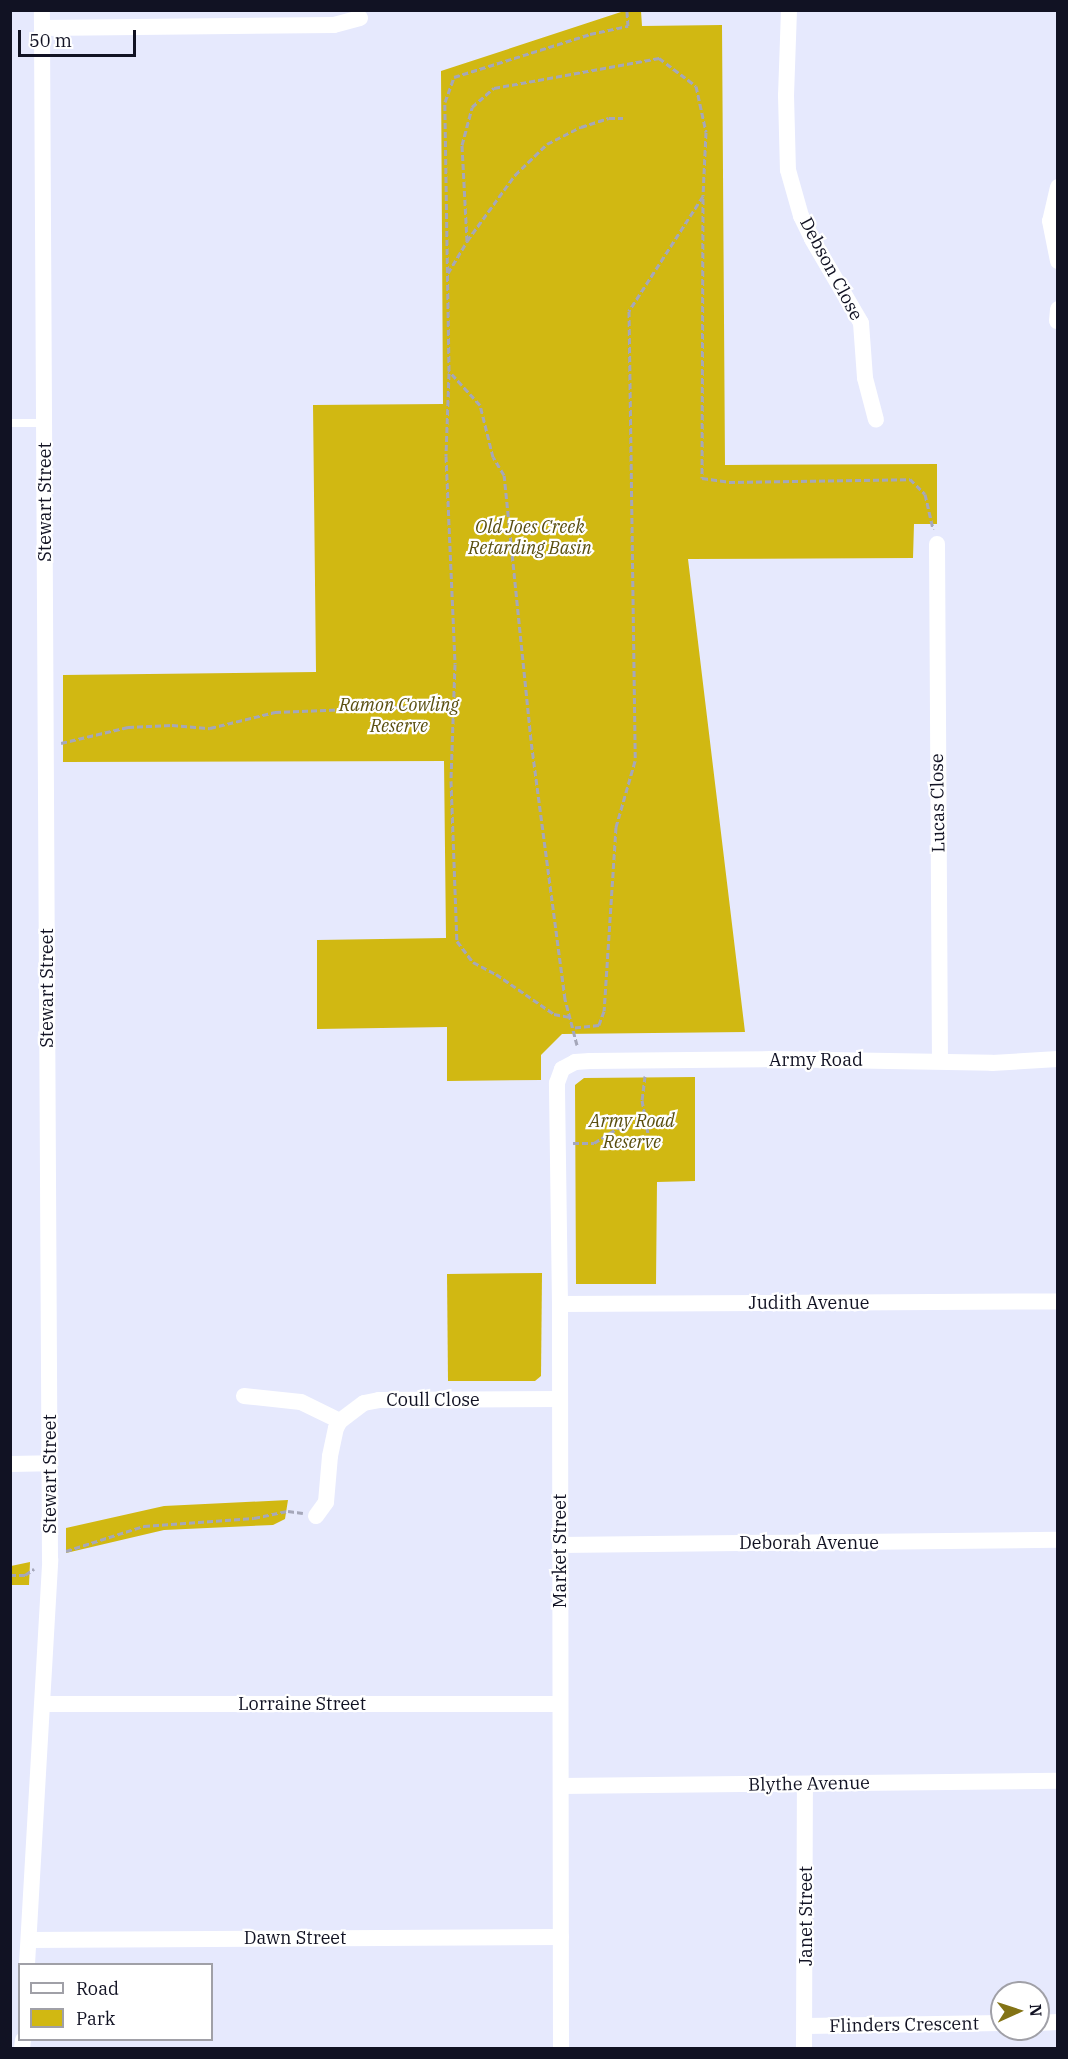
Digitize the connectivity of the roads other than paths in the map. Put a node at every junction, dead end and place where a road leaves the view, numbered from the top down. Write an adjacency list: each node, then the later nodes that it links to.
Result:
1 (42, 10): 4 (street, Stewart Street)
2 (789, 10): 9 (street, Debson Close)
3 (360, 18): 4 (street)
4 (42, 28): 11 (street, Stewart Street)
5 (1058, 188): 6 (street)
6 (1058, 261)
7 (1058, 309): 8 (street)
8 (1057, 321)
9 (876, 420)
10 (10, 423): 11 (lane)
11 (44, 423): 21 (street, Stewart Street)
12 (937, 544): 14 (street, Lucas Close)
13 (1058, 1059): 14 (street, Army Road)
14 (940, 1061): 15 (street, Army Road)
15 (575, 1062): 17 (street, Market Street)
16 (1058, 1301): 17 (street, Judith Avenue)
17 (560, 1304): 19 (street, Market Street)
18 (244, 1396): 20 (street)
19 (560, 1399): 20 (street, Coull Close); 25 (street, Market Street)
20 (340, 1421): 23 (street)
21 (49, 1463): 22 (street); 26 (street, Stewart Street)
22 (10, 1464)
23 (316, 1515)
24 (1058, 1540): 25 (street, Deborah Avenue)
25 (560, 1545): 27 (street, Market Street)
26 (43, 1704): 27 (street, Lorraine Street); 32 (street, Stewart Street)
27 (561, 1704): 30 (street, Market Street)
28 (1058, 1782): 29 (street, Blythe Avenue)
29 (805, 1784): 30 (street, Blythe Avenue); 35 (street, Janet Street)
30 (561, 1786): 31 (street, Market Street)
31 (561, 1937): 32 (street, Dawn Street); 36 (street, Market Street)
32 (29, 1940): 33 (street, Stewart Street)
33 (27, 1963)
34 (990, 2023): 35 (street, Flinders Crescent)
35 (806, 2026): 37 (street, Janet Street)
36 (561, 2049)
37 (804, 2049)

